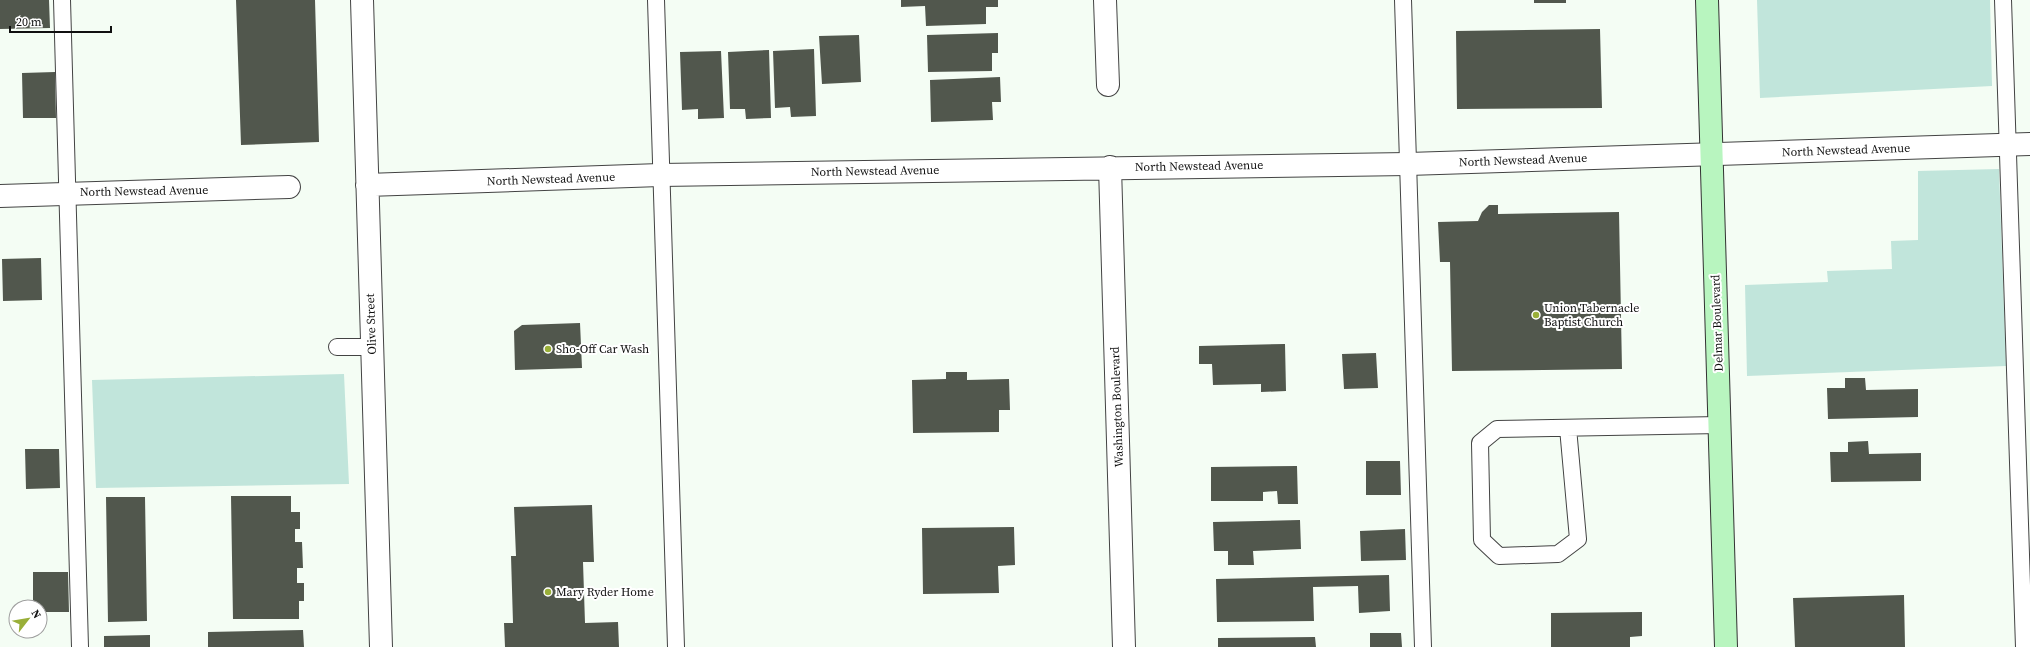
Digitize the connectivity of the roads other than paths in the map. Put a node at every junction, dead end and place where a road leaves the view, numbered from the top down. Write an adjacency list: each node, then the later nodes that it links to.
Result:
1 (62, 0): 17 (lane)
2 (362, 0): 15 (street, Olive Street)
3 (656, 0): 14 (lane)
4 (1105, 0): 8 (street)
5 (1403, 0): 12 (lane)
6 (1707, 0): 11 (main road, Delmar Boulevard)
7 (2003, 0): 10 (lane)
8 (1108, 85)
9 (2030, 144): 10 (street, North Newstead Avenue)
10 (2008, 145): 11 (street, North Newstead Avenue); 29 (lane)
11 (1712, 154): 12 (street, North Newstead Avenue); 21 (main road, Delmar Boulevard)
12 (1408, 164): 13 (street, North Newstead Avenue); 27 (lane)
13 (1110, 167): 14 (street, North Newstead Avenue); 26 (street, Washington Boulevard)
14 (660, 175): 15 (street, North Newstead Avenue); 25 (lane)
15 (367, 185): 20 (street, Olive Street)
16 (288, 187): 17 (street, North Newstead Avenue)
17 (68, 192): 18 (street, North Newstead Avenue); 23 (lane)
18 (0, 196)
19 (337, 347): 20 (lane)
20 (372, 348): 24 (street, Olive Street)
21 (1720, 425): 22 (lane); 28 (main road, Delmar Boulevard)
22 (1568, 428): 22 (lane)
23 (80, 647)
24 (381, 647)
25 (676, 647)
26 (1124, 647)
27 (1423, 647)
28 (1726, 647)
29 (2024, 647)

